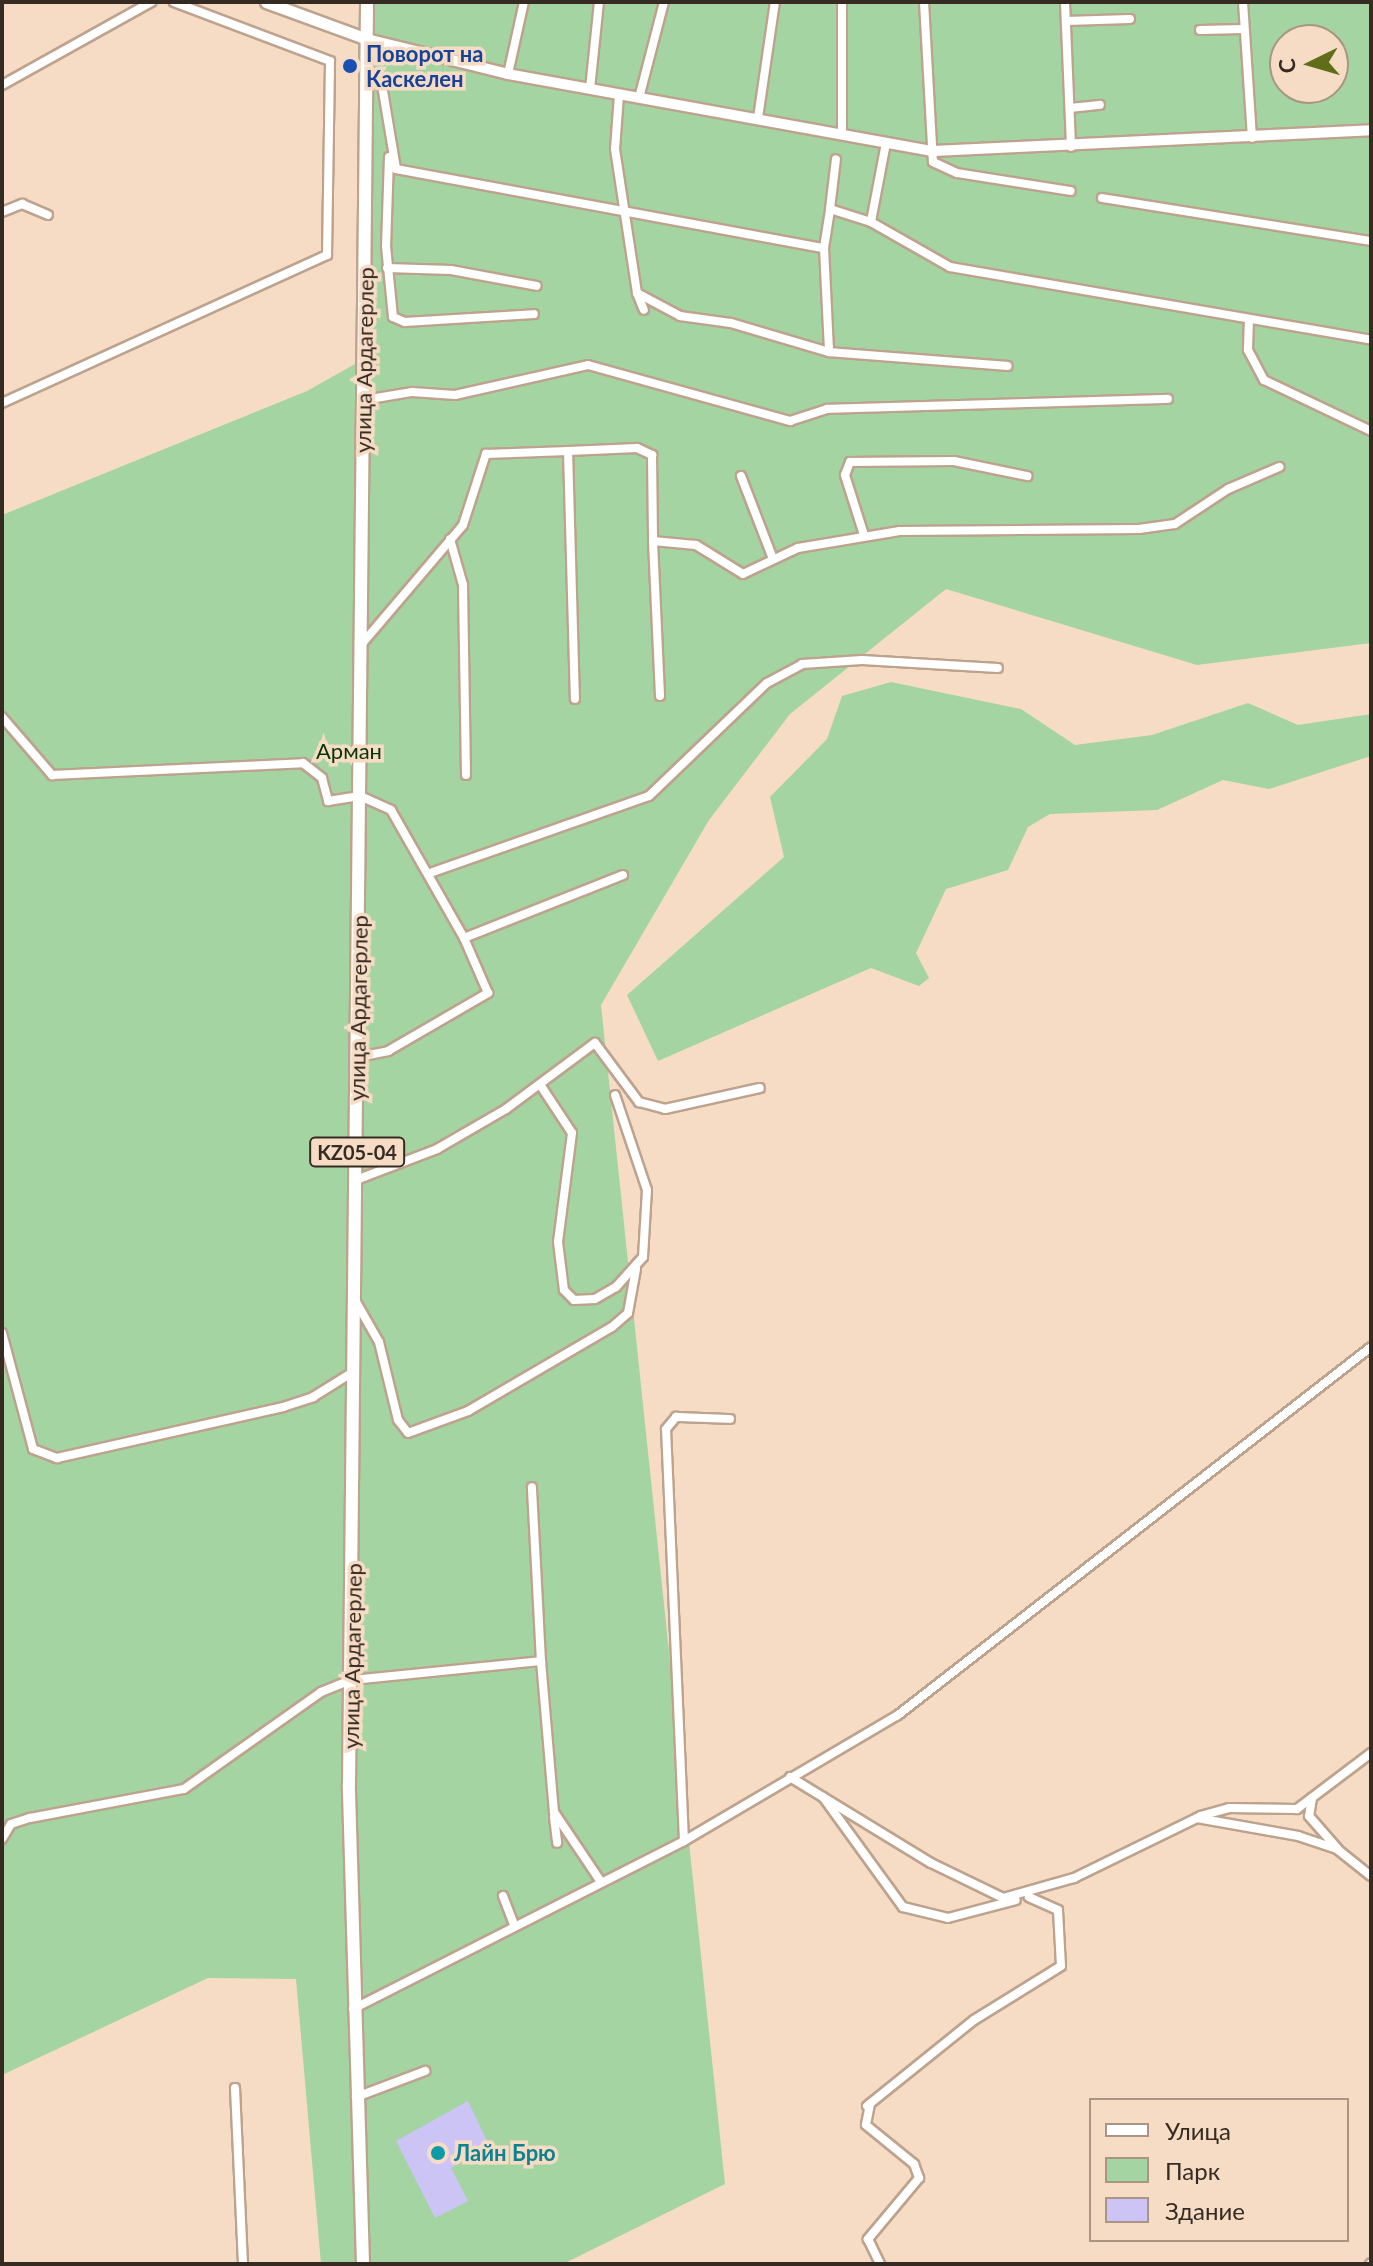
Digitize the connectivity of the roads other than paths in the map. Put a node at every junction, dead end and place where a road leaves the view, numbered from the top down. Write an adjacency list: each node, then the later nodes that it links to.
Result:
1 (151, 2): 20 (street)
2 (174, 2): 55 (street)
3 (266, 2): 17 (main road)
4 (367, 2): 17 (main road, KZ05-04)
5 (524, 2): 19 (street)
6 (599, 2): 21 (street)
7 (664, 2): 23 (street)
8 (775, 2): 26 (street)
9 (842, 2): 28 (street)
10 (924, 2): 32 (street)
11 (1065, 2): 14 (street)
12 (1243, 2): 15 (street)
13 (1130, 19): 14 (street)
14 (1066, 21): 25 (street)
15 (1244, 29): 16 (street); 29 (street)
16 (1200, 30)
17 (367, 39): 18 (main road, улица Ардагерлер / KZ05-04); 19 (street)
18 (366, 71): 33 (street); 54 (main road, улица Ардагерлер / KZ05-04)
19 (508, 74): 21 (street)
20 (2, 85)
21 (590, 89): 22 (street)
22 (619, 95): 23 (street); 37 (street)
23 (639, 98): 26 (street)
24 (1100, 105): 25 (street)
25 (1070, 108): 31 (street)
26 (758, 118): 28 (street)
27 (1371, 130): 29 (street)
28 (842, 134): 30 (street)
29 (1252, 138): 31 (street)
30 (886, 143): 32 (street); 41 (street)
31 (1071, 148): 32 (street)
32 (933, 151): 35 (street)
33 (389, 156): 37 (street); 44 (street)
34 (836, 159): 38 (street)
35 (1071, 191)
36 (1102, 198): 42 (street)
37 (627, 209): 43 (street); 46 (street)
38 (830, 209): 41 (street); 43 (street)
39 (2, 212): 40 (street)
40 (48, 215)
41 (871, 222): 49 (street)
42 (1371, 241)
43 (824, 248): 51 (street)
44 (387, 268): 45 (street); 48 (street)
45 (537, 286)
46 (637, 293): 47 (street); 51 (street)
47 (644, 310)
48 (534, 314)
49 (1249, 319): 50 (street); 56 (street)
50 (1371, 340)
51 (829, 352): 52 (street)
52 (1007, 366)
53 (1168, 399): 54 (street)
54 (364, 400): 65 (main road, улица Ардагерлер / KZ05-04)
55 (2, 403)
56 (1371, 431)
57 (568, 451): 62 (street); 63 (street); 68 (street)
58 (1279, 467): 61 (street)
59 (741, 476): 64 (street)
60 (1027, 476): 61 (street)
61 (864, 535): 64 (street)
62 (450, 539): 65 (street); 70 (street)
63 (653, 541): 64 (street); 67 (street)
64 (773, 559)
65 (361, 645): 71 (main road, улица Ардагерлер / KZ05-04)
66 (998, 668): 72 (street)
67 (660, 696)
68 (575, 699)
69 (2, 717): 71 (street)
70 (466, 775)
71 (360, 796): 72 (street); 75 (main road, улица Ардагерлер / KZ05-04)
72 (430, 873): 74 (street)
73 (623, 875): 74 (street)
74 (464, 938): 75 (street)
75 (358, 1057): 79 (main road, улица Ардагерлер / KZ05-04)
76 (541, 1086): 77 (street); 79 (street); 80 (street)
77 (760, 1088)
78 (615, 1095): 80 (street)
79 (356, 1180): 81 (main road, улица Ардагерлер / KZ05-04)
80 (636, 1269): 81 (street)
81 (355, 1300): 85 (main road, улица Ардагерлер / KZ05-04)
82 (2, 1333): 84 (street)
83 (1371, 1347): 91 (street)
84 (5, 1354): 85 (street)
85 (353, 1372): 89 (main road, улица Ардагерлер / KZ05-04)
86 (730, 1419): 97 (street)
87 (532, 1487): 88 (street)
88 (541, 1661): 89 (street); 94 (street)
89 (351, 1680): 96 (street); 105 (main road, улица Ардагерлер / KZ05-04)
90 (1371, 1753): 93 (street)
91 (790, 1777): 92 (street); 97 (street)
92 (821, 1795): 103 (street); 103 (street)
93 (1312, 1798): 95 (street); 99 (street)
94 (554, 1812): 98 (street); 101 (street)
95 (1194, 1819): 99 (street); 103 (street)
96 (2, 1839)
97 (684, 1841): 101 (street)
98 (557, 1843)
99 (1337, 1849): 100 (street)
100 (1371, 1876)
101 (601, 1882): 104 (street)
102 (503, 1896): 104 (street)
103 (1027, 1896): 111 (street)
104 (514, 1924): 105 (street)
105 (353, 2009): 108 (main road, улица Ардагерлер / KZ05-04)
106 (425, 2071): 108 (street)
107 (235, 2088): 109 (street)
108 (355, 2097): 110 (main road, улица Ардагерлер / KZ05-04)
109 (243, 2264)
110 (363, 2264)
111 (880, 2264)

